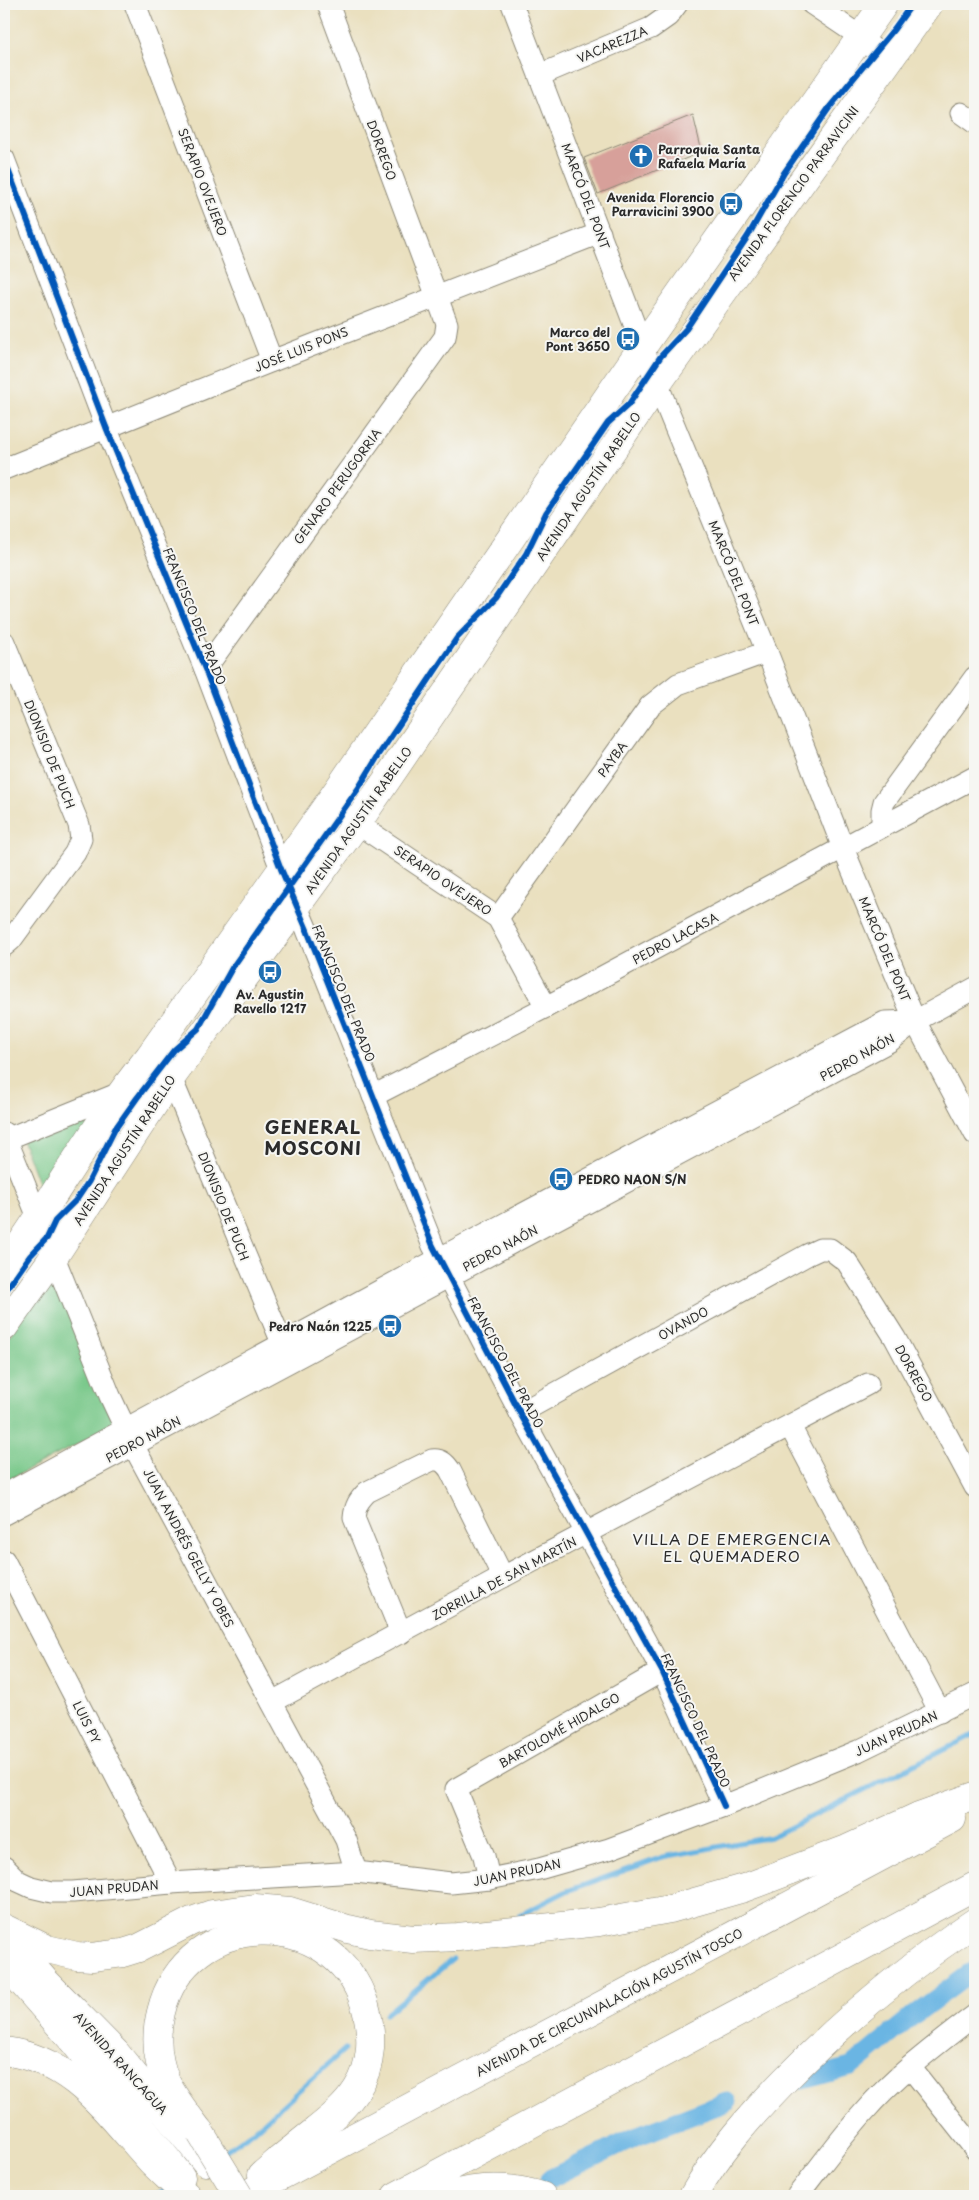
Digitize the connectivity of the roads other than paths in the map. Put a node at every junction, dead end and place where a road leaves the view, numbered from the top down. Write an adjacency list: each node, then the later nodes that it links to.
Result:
1 (134, 4): 15 (street, SERAPIO OVEJERO)
2 (328, 4): 13 (street, DORREGO)
3 (512, 4): 10 (street, MARCÓ DEL PONT)
4 (677, 4): 10 (street, VACAREZZA)
5 (812, 4): 8 (street)
6 (884, 4): 8 (main road)
7 (929, 4): 9 (main road, AVENIDA FLORENCIO PARRAVICINI)
8 (861, 37): 9 (street); 14 (main road)
9 (887, 62): 16 (main road, AVENIDA FLORENCIO PARRAVICINI)
10 (540, 75): 12 (street, MARCÓ DEL PONT)
11 (4, 159): 17 (street, FRANCISCO DEL PRADO)
12 (600, 233): 13 (street, JOSÉ LUIS PONS); 14 (street, MARCÓ DEL PONT)
13 (437, 296): 15 (street, JOSÉ LUIS PONS); 21 (street, GENARO PERUGORRIA)
14 (643, 346): 16 (street, MARCÓ DEL PONT); 24 (main road)
15 (272, 361): 17 (street, JOSÉ LUIS PONS)
16 (658, 383): 20 (street, MARCÓ DEL PONT); 25 (main road, AVENIDA AGUSTÍN RABELLO)
17 (106, 427): 18 (street, JOSÉ LUIS PONS); 21 (street, FRANCISCO DEL PRADO)
18 (4, 469)
19 (4, 642): 31 (street, DIONISIO DE PUCH)
20 (766, 652): 27 (street, MARCÓ DEL PONT); 30 (street, PAYBA)
21 (205, 669): 28 (street, FRANCISCO DEL PRADO)
22 (975, 676): 26 (street)
23 (975, 777): 26 (street, PEDRO LACASA)
24 (328, 804): 25 (street, SERAPIO OVEJERO); 28 (main road)
25 (358, 822): 29 (main road, AVENIDA AGUSTÍN RABELLO); 30 (street, SERAPIO OVEJERO)
26 (882, 826): 27 (street, PEDRO LACASA)
27 (843, 848): 33 (street, PEDRO LACASA); 34 (street, MARCÓ DEL PONT)
28 (280, 869): 29 (street, FRANCISCO DEL PRADO); 35 (main road)
29 (296, 908): 36 (main road, AVENIDA AGUSTÍN RABELLO); 38 (street, FRANCISCO DEL PRADO)
30 (498, 918): 33 (street, SERAPIO OVEJERO)
31 (4, 946)
32 (975, 988): 34 (street, PEDRO NAÓN)
33 (546, 1007): 38 (street, PEDRO LACASA)
34 (915, 1021): 39 (street, MARCÓ DEL PONT); 44 (street, PEDRO NAÓN)
35 (149, 1057): 36 (street, DIONISIO DE PUCH); 37 (main road)
36 (171, 1078): 42 (main road, AVENIDA AGUSTÍN RABELLO); 47 (street, DIONISIO DE PUCH)
37 (120, 1093): 40 (street); 41 (main road)
38 (372, 1096): 44 (street, FRANCISCO DEL PRADO)
39 (975, 1134)
40 (4, 1137): 41 (street, JUAN ANDRÉS GELLY Y OBES)
41 (38, 1221): 42 (street, JUAN ANDRÉS GELLY Y OBES); 45 (main road)
42 (53, 1258): 46 (main road, AVENIDA AGUSTÍN RABELLO); 51 (street, JUAN ANDRÉS GELLY Y OBES)
43 (847, 1262): 49 (street, OVANDO); 52 (street, DORREGO)
44 (444, 1267): 47 (street, PEDRO NAÓN); 49 (street, FRANCISCO DEL PRADO)
45 (4, 1268)
46 (4, 1327)
47 (286, 1353): 51 (street, PEDRO NAÓN)
48 (868, 1384): 50 (street, ZORRILLA DE SAN MARTÍN)
49 (520, 1414): 55 (street, FRANCISCO DEL PRADO)
50 (790, 1426): 55 (street, ZORRILLA DE SAN MARTÍN); 62 (street)
51 (130, 1437): 53 (street, PEDRO NAÓN); 54 (street, PEDRO NAÓN); 61 (street, JUAN ANDRÉS GELLY Y OBES)
52 (975, 1487)
53 (4, 1495)
54 (4, 1514)
55 (586, 1534): 57 (street, ZORRILLA DE SAN MARTÍN); 59 (street, FRANCISCO DEL PRADO)
56 (4, 1560): 69 (street, LUIS PY)
57 (503, 1577): 58 (street, ZORRILLA DE SAN MARTÍN); 58 (street)
58 (401, 1633): 61 (street, ZORRILLA DE SAN MARTÍN)
59 (662, 1671): 64 (street, FRANCISCO DEL PRADO); 68 (street, BARTOLOMÉ HIDALGO)
60 (975, 1694): 62 (street, JUAN PRUDAN)
61 (272, 1702): 67 (street, JUAN ANDRÉS GELLY Y OBES)
62 (940, 1712): 64 (street, JUAN PRUDAN)
63 (975, 1796): 72 (main road)
64 (724, 1806): 68 (street, JUAN PRUDAN)
65 (975, 1807): 85 (main road, AVENIDA DE CIRCUNVALACIÓN AGUSTÍN TOSCO)
66 (4, 1866): 69 (street, JUAN PRUDAN)
67 (356, 1872): 68 (street, JUAN PRUDAN); 69 (street, JUAN PRUDAN)
68 (490, 1879)
69 (171, 1883)
70 (975, 1886): 86 (main road)
71 (975, 1922): 89 (main road)
72 (4, 1928)
73 (4, 1933): 78 (main road, AVENIDA RANCAGUA)
74 (4, 1962): 80 (main road, AVENIDA RANCAGUA)
75 (975, 2015): 77 (street)
76 (4, 2051): 80 (main road)
77 (910, 2067): 79 (street); 90 (street)
78 (194, 2135): 83 (main road, AVENIDA RANCAGUA); 84 (main road, bridge); 84 (main road)
79 (975, 2148)
80 (156, 2157): 81 (main road); 82 (main road, AVENIDA RANCAGUA)
81 (187, 2196)
82 (196, 2196)
83 (234, 2196)
84 (238, 2196)
85 (243, 2196)
86 (396, 2196)
87 (448, 2196): 88 (main road)
88 (542, 2196)
89 (694, 2196)
90 (797, 2196)

